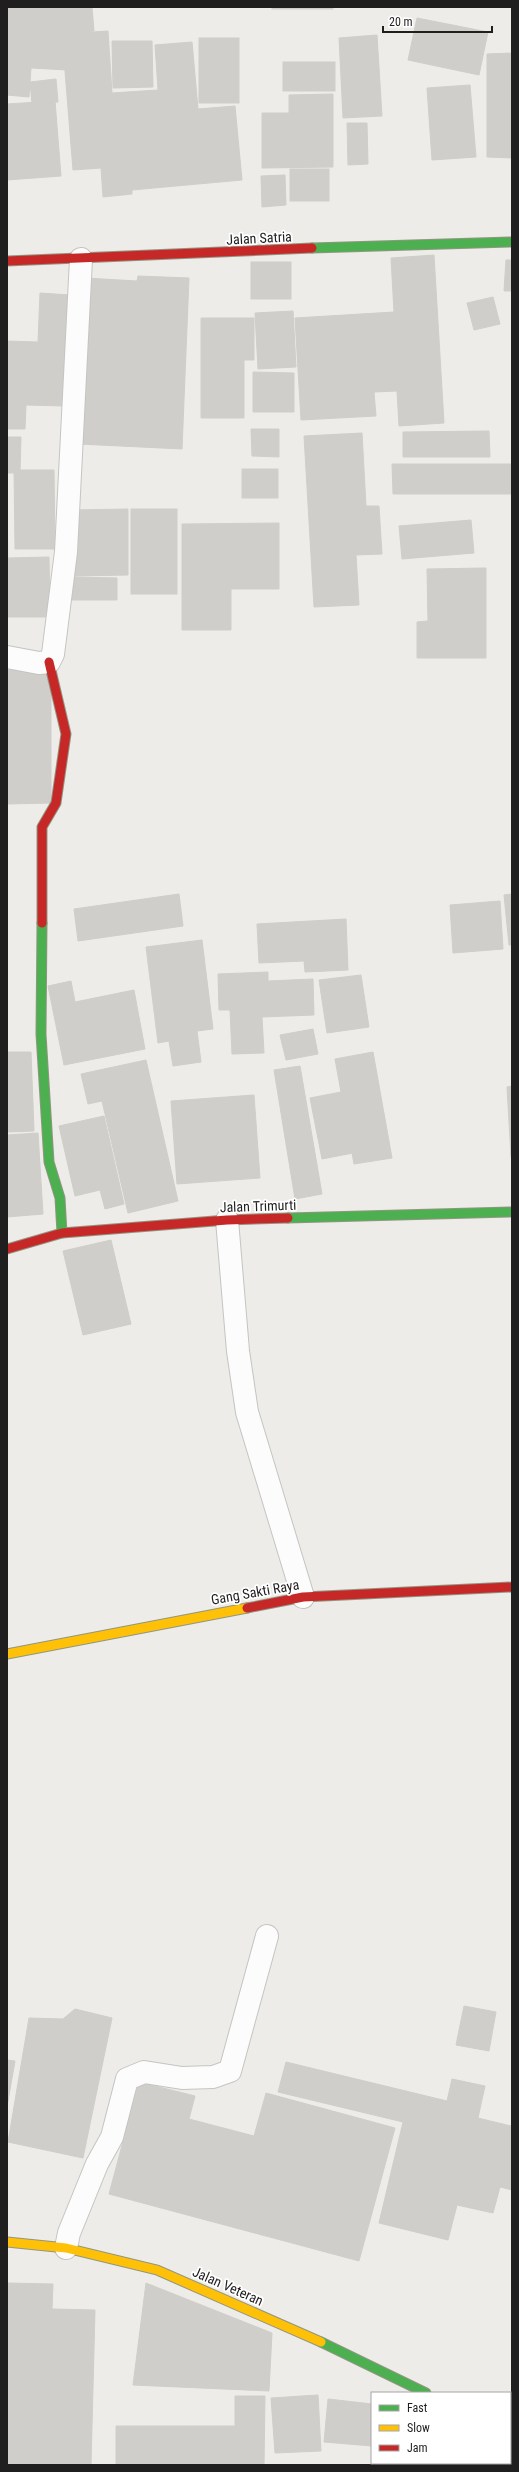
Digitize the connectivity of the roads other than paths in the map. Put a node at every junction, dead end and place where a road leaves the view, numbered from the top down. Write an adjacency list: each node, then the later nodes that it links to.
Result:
1 (512, 242): 2 (main road, Jalan Satria)
2 (81, 259): 3 (main road, Jalan Satria); 5 (street)
3 (7, 261)
4 (7, 657): 5 (street)
5 (50, 662): 8 (main road)
6 (512, 1212): 7 (main road, Jalan Trimurti)
7 (227, 1220): 8 (main road, Jalan Trimurti); 11 (street)
8 (62, 1232): 9 (main road, Jalan Trimurti)
9 (7, 1249)
10 (512, 1587): 11 (main road, Gang Sakti Raya)
11 (303, 1597): 12 (main road, Gang Sakti Raya)
12 (7, 1654)
13 (267, 1936): 14 (street)
14 (68, 2241): 15 (main road, Jalan Veteran); 16 (main road, Jalan Veteran)
15 (7, 2242)
16 (424, 2392)

